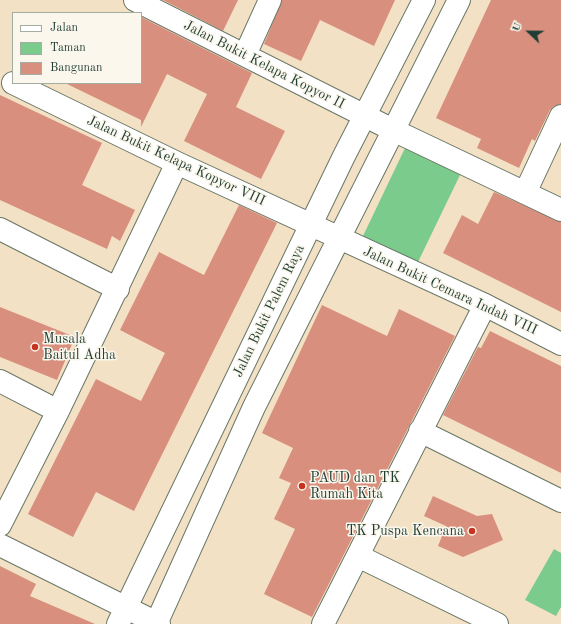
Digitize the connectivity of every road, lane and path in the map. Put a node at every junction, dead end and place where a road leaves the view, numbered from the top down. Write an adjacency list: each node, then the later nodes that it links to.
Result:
1 (135, 0): 5 (street, Jalan Bukit Kelapa Kopyor II)
2 (270, 0): 5 (street)
3 (424, 0): 9 (street, Jalan Bukit Palem Raya)
4 (458, 0): 11 (street, Jalan Bukit Palem Raya)
5 (245, 55): 9 (street, Jalan Bukit Kelapa Kopyor II)
6 (0, 76): 7 (street, Jalan Bukit Kelapa Kopyor VIII)
7 (12, 82)
8 (15, 84): 12 (street, Jalan Bukit Kelapa Kopyor VIII)
9 (365, 115): 11 (street, Jalan Bukit Kelapa Kopyor II); 15 (street, Jalan Bukit Palem Raya)
10 (561, 116): 13 (street)
11 (393, 130): 13 (street, Jalan Bukit Kelapa Kopyor II); 17 (street, Jalan Bukit Palem Raya)
12 (177, 163): 15 (street, Jalan Bukit Kelapa Kopyor VIII); 18 (street)
13 (525, 193): 14 (street, Jalan Bukit Kelapa Kopyor II)
14 (561, 210)
15 (310, 225): 17 (street, Jalan Bukit Kelapa Kopyor VIII); 28 (street, Jalan Bukit Palem Raya)
16 (0, 229): 18 (street)
17 (339, 238): 19 (street, Jalan Bukit Cemara Indah VIII); 29 (street, Jalan Bukit Palem Raya)
18 (118, 289): 22 (street)
19 (485, 305): 20 (street, Jalan Bukit Cemara Indah VIII); 23 (street)
20 (561, 344)
21 (0, 380): 22 (street)
22 (58, 411): 25 (street)
23 (420, 431): 24 (street); 27 (street)
24 (561, 501)
25 (0, 526)
26 (0, 545): 28 (street)
27 (358, 556): 30 (street); 31 (street)
28 (121, 616): 29 (street)
29 (157, 623)
30 (323, 624)
31 (497, 624)

